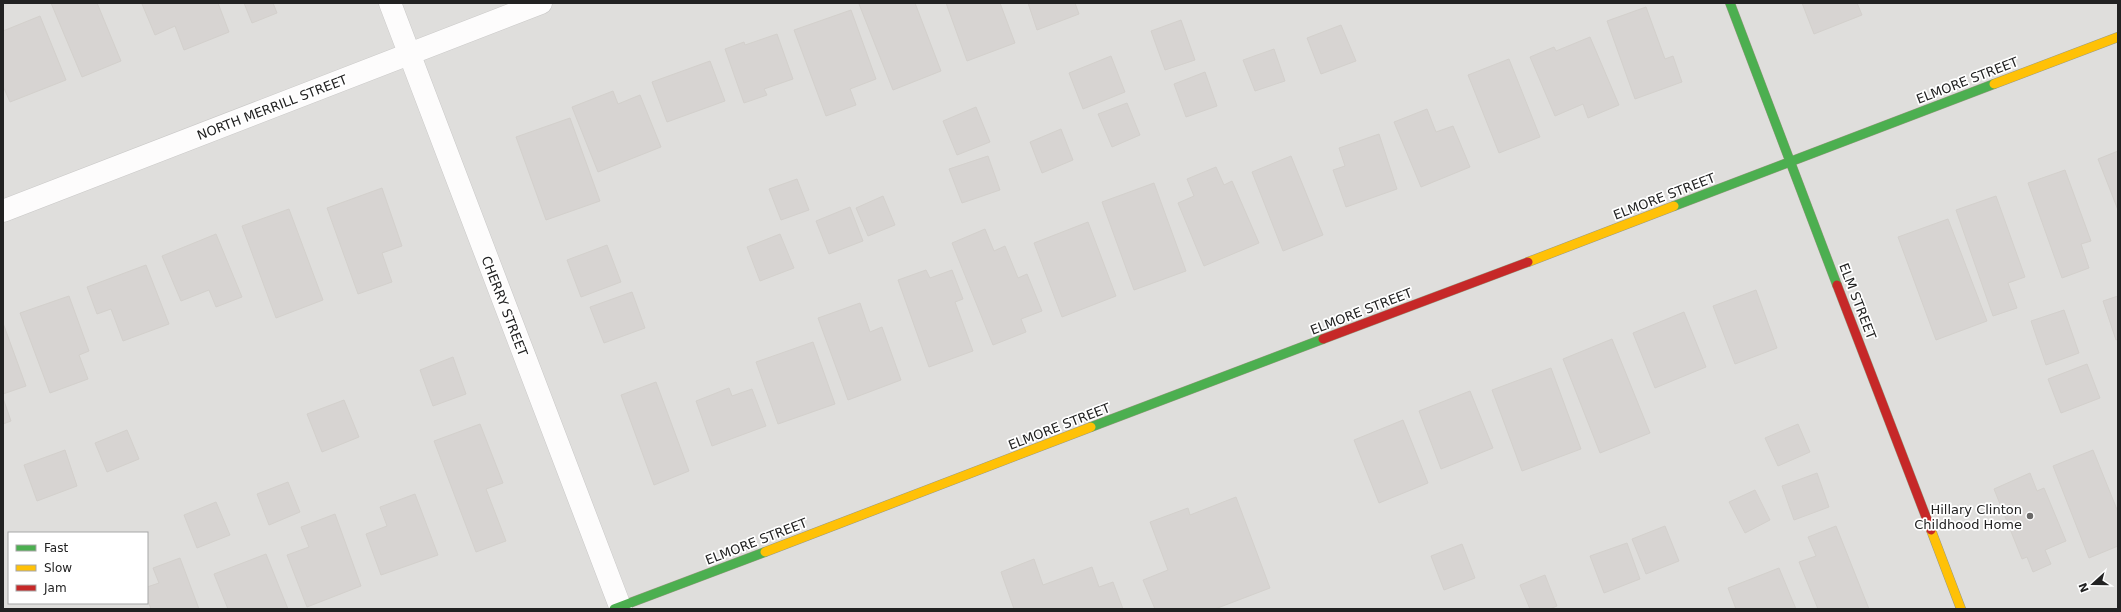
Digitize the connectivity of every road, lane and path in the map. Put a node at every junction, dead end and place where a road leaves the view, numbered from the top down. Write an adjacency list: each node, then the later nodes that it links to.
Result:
1 (390, 3): 5 (street, CHERRY STREET)
2 (541, 3): 5 (street, NORTH MERRILL STREET)
3 (1730, 3): 6 (street, ELM STREET)
4 (2118, 37): 6 (street, ELMORE STREET)
5 (409, 53): 7 (street, NORTH MERRILL STREET); 8 (street, CHERRY STREET)
6 (1791, 161): 8 (street, ELMORE STREET); 9 (street, ELM STREET)
7 (3, 211)
8 (618, 608)
9 (1961, 609)

